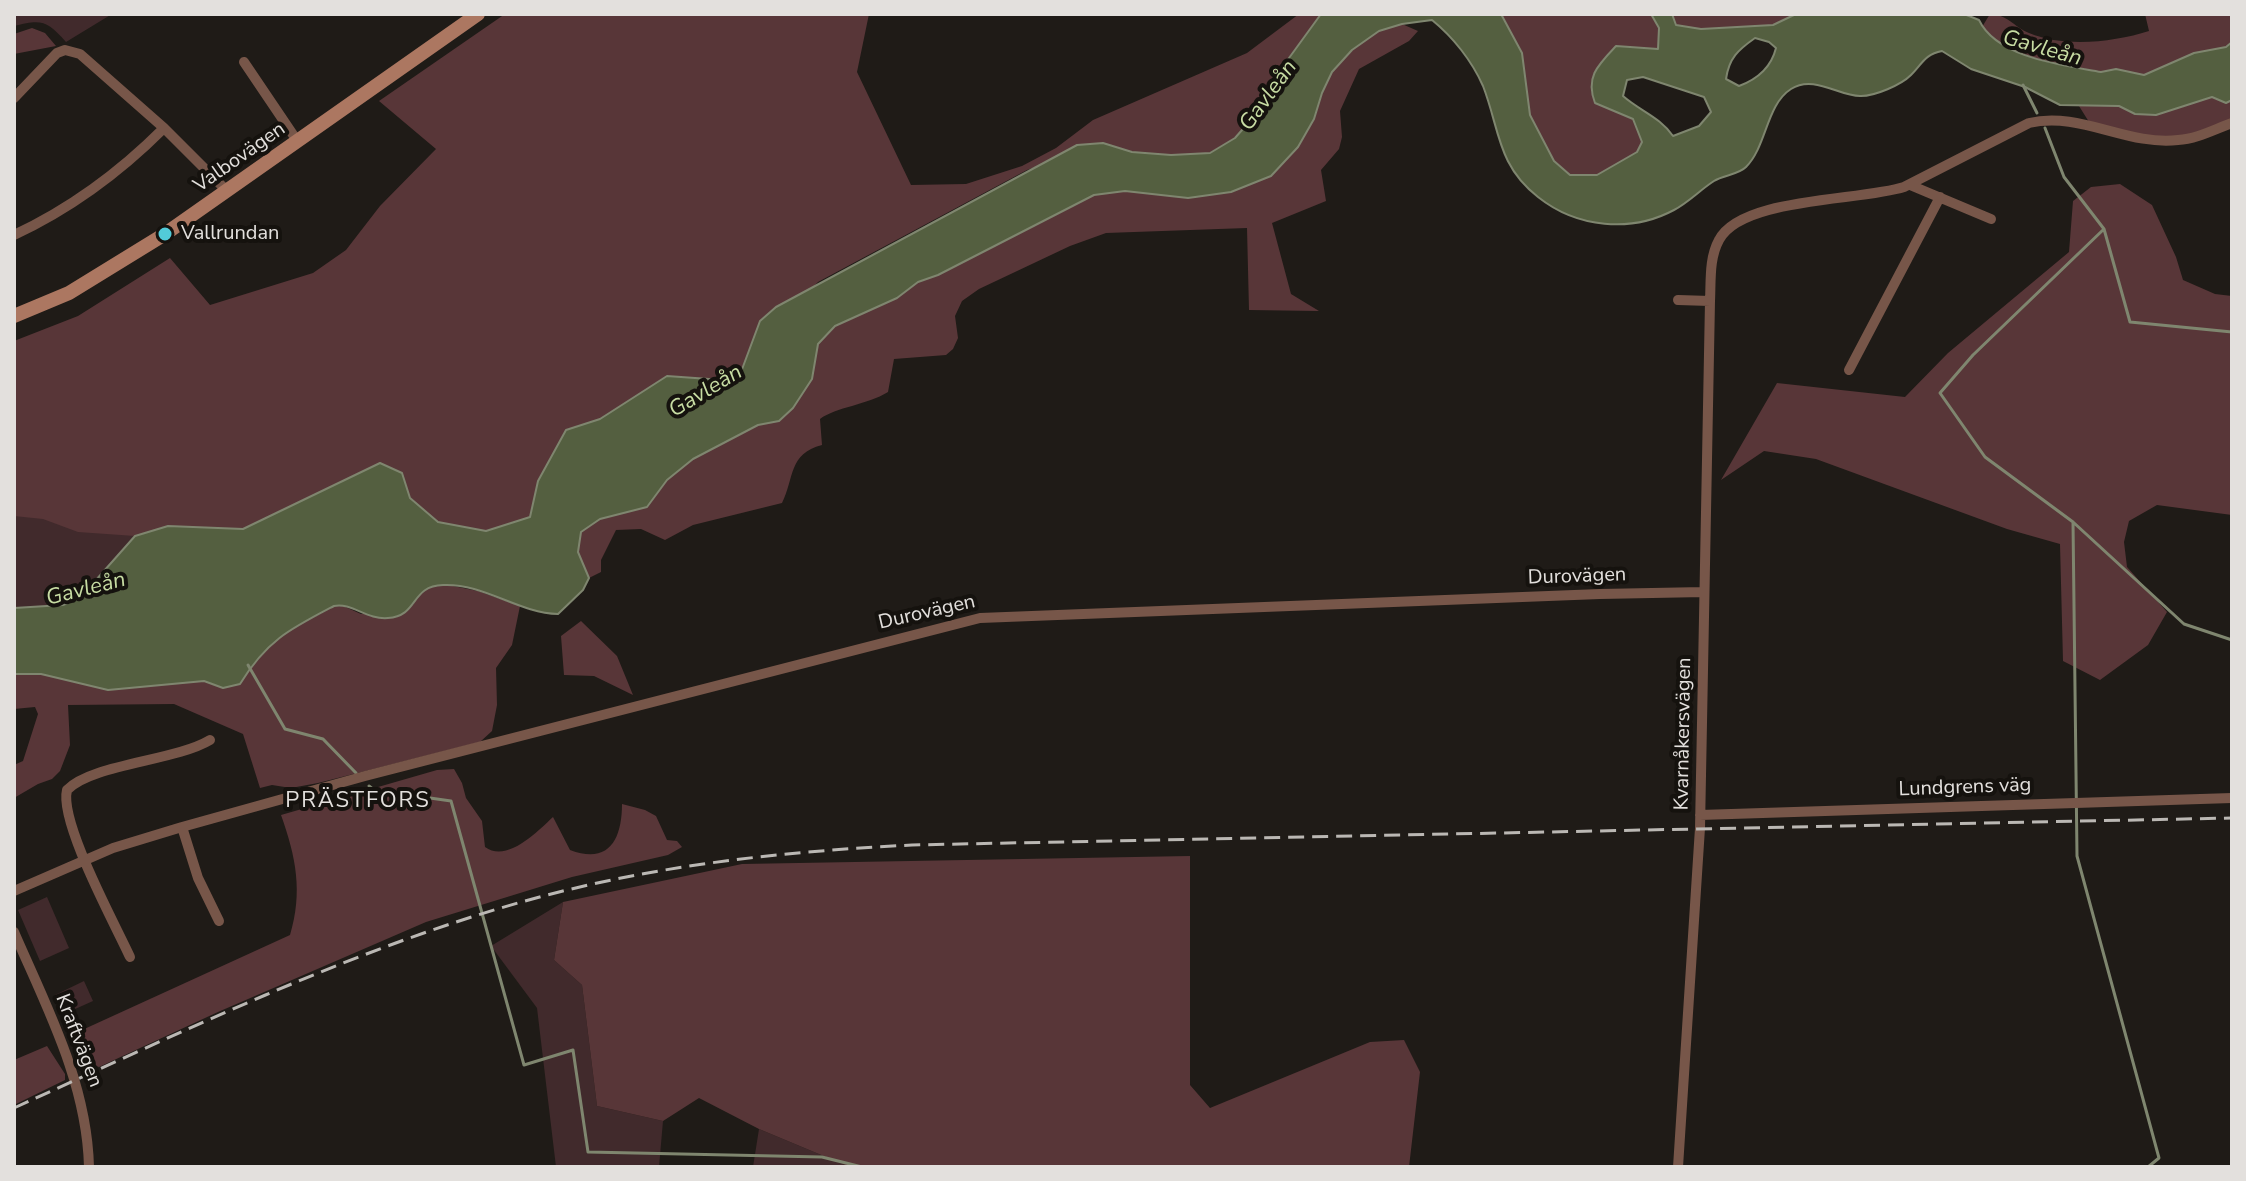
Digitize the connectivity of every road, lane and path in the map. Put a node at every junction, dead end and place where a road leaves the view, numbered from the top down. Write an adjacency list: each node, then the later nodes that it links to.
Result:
1 (478, 14): 6 (main road, Valbovägen)
2 (244, 62): 6 (street)
3 (14, 98): 5 (street)
4 (2232, 123): 7 (street, Kvarnåkersvägen)
5 (164, 128): 8 (street); 11 (street)
6 (298, 142): 8 (main road, Valbovägen)
7 (1910, 185): 9 (street); 13 (street, Kvarnåkersvägen)
8 (227, 191): 14 (main road, Valbovägen)
9 (1940, 197): 10 (street); 15 (street)
10 (1991, 219)
11 (14, 235)
12 (1678, 300): 13 (street)
13 (1710, 301): 16 (street, Kvarnåkersvägen)
14 (14, 316)
15 (1849, 370)
16 (1704, 592): 19 (street, Kvarnåkersvägen); 20 (street, Durovägen)
17 (210, 740): 21 (street)
18 (2232, 798): 19 (street, Lundgrens väg)
19 (1700, 815): 27 (street, Kvarnåkersvägen)
20 (182, 827): 21 (street, Durovägen); 23 (street)
21 (86, 860): 22 (street, Durovägen); 25 (street)
22 (14, 891)
23 (219, 921)
24 (14, 932): 26 (street, Kraftvägen)
25 (130, 957)
26 (89, 1167)
27 (1678, 1167)

